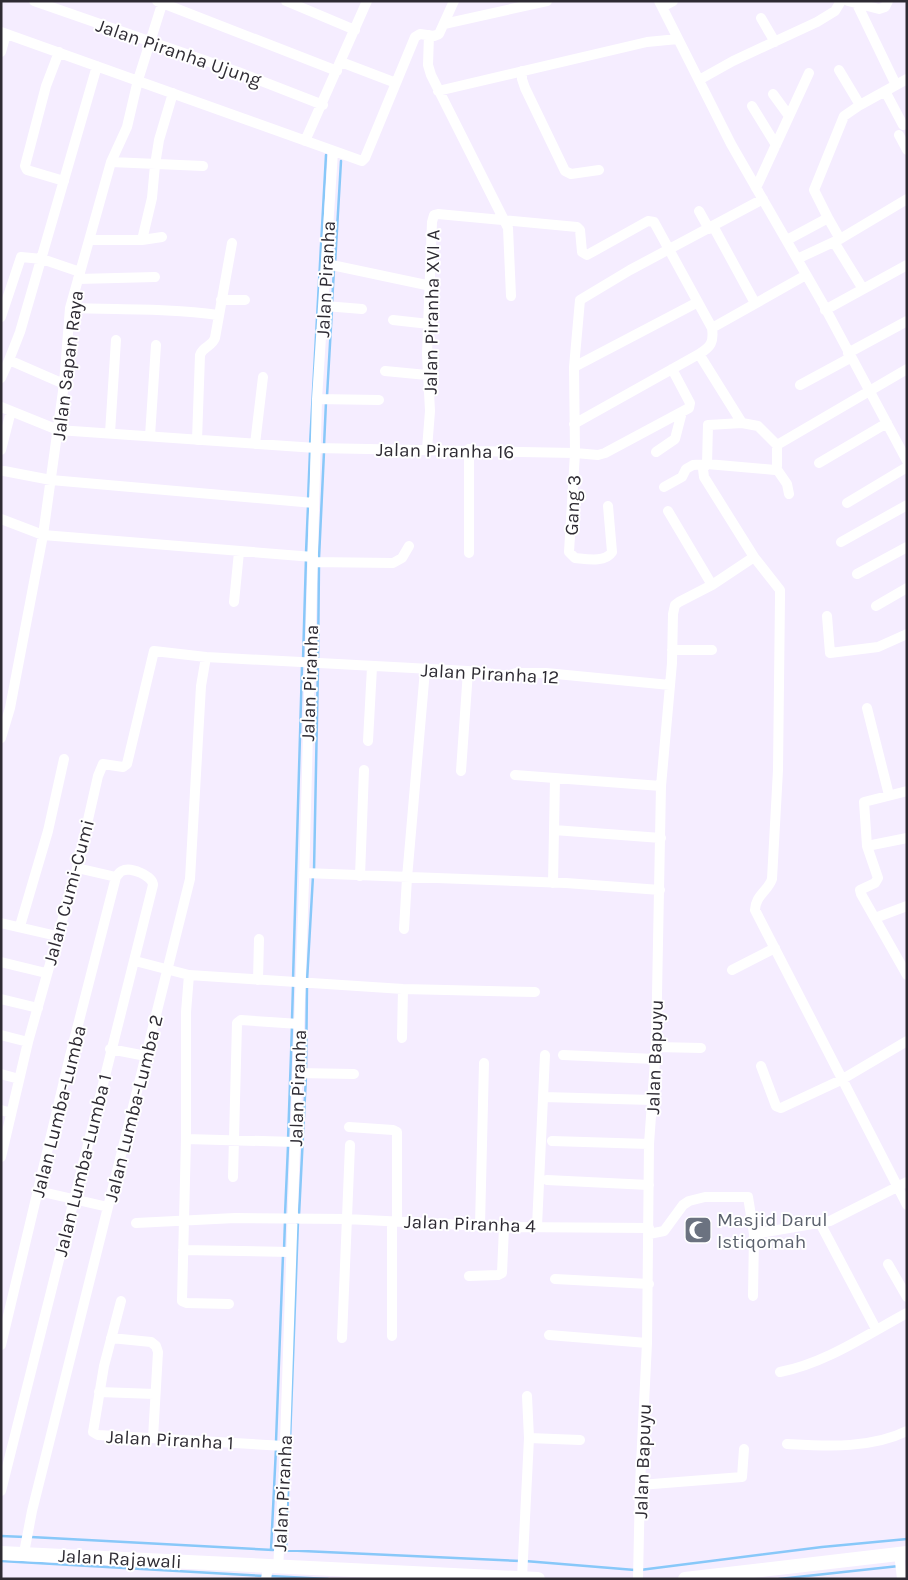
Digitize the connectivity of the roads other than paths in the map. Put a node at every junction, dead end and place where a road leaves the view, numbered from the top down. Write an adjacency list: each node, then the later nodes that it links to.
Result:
1 (34, 1): 18 (street, Jalan Piranha Ujung)
2 (286, 1): 14 (street)
3 (367, 1): 14 (street)
4 (454, 1): 13 (street)
5 (547, 1): 13 (street)
6 (673, 1): 11 (street)
7 (841, 1): 19 (street)
8 (888, 1): 10 (street)
9 (161, 2): 18 (street, Jalan Sapan Raya); 23 (street)
10 (852, 2): 31 (street)
11 (661, 4): 17 (street)
12 (761, 18): 19 (street)
13 (444, 24): 16 (street)
14 (355, 30): 23 (street)
15 (4, 33): 20 (street); 21 (street)
16 (429, 35): 30 (street); 32 (street)
17 (678, 39): 25 (street); 29 (street)
18 (150, 41): 28 (street, Jalan Sapan Raya); 36 (street, Jalan Piranha Ujung)
19 (775, 42): 29 (street)
20 (1, 52)
21 (59, 52): 22 (street); 50 (street)
22 (97, 66): 28 (street); 50 (street)
23 (339, 66): 30 (street); 36 (street)
24 (839, 70): 37 (street)
25 (522, 71): 32 (street); 49 (street)
26 (809, 73): 39 (street)
27 (907, 79): 31 (street)
28 (138, 80): 34 (street); 46 (street, Jalan Sapan Raya)
29 (699, 80): 51 (street)
30 (396, 83): 45 (street)
31 (896, 85): 33 (street)
32 (438, 91): 56 (street)
33 (885, 91): 37 (street); 40 (street)
34 (173, 93): 42 (street); 47 (street)
35 (773, 94): 39 (street)
36 (322, 105): 42 (street)
37 (860, 105): 55 (street)
38 (752, 106): 43 (street)
39 (789, 116): 43 (street)
40 (903, 124)
41 (898, 135): 44 (street)
42 (305, 141): 45 (street)
43 (776, 145): 51 (street)
44 (907, 150)
45 (333, 152): 67 (street, Jalan Piranha)
46 (111, 162): 47 (street); 59 (street, Jalan Sapan Raya)
47 (155, 165): 48 (street); 60 (street)
48 (203, 166)
49 (599, 170)
50 (64, 181): 65 (street)
51 (756, 188): 52 (street)
52 (763, 199): 57 (street); 61 (street)
53 (907, 199): 62 (street)
54 (699, 211): 57 (street)
55 (828, 218): 61 (street); 62 (street)
56 (504, 219): 64 (street); 72 (street, Jalan Piranha XVI A); 74 (street)
57 (711, 227): 64 (street); 78 (street)
58 (162, 237): 60 (street)
59 (90, 240): 60 (street); 69 (street, Jalan Sapan Raya)
60 (142, 240)
61 (787, 240): 66 (street)
62 (837, 241): 66 (street); 73 (street)
63 (232, 243): 75 (street)
64 (670, 249): 77 (street); 94 (street)
65 (42, 259): 69 (street); 84 (street); 93 (street)
66 (797, 259): 70 (street)
67 (327, 264): 72 (street); 79 (street, Jalan Piranha)
68 (907, 265): 73 (street)
69 (79, 275): 71 (street); 80 (street, Jalan Sapan Raya)
70 (806, 275): 78 (street); 82 (street)
71 (155, 277)
72 (431, 286): 87 (street, Jalan Piranha XVI A)
73 (863, 289): 82 (street)
74 (511, 296)
75 (221, 300): 76 (street); 83 (street)
76 (245, 300)
77 (698, 302): 88 (street); 94 (street)
78 (755, 303): 88 (street)
79 (325, 306): 81 (street); 104 (street, Jalan Piranha)
80 (70, 308): 83 (street); 101 (street, Jalan Sapan Raya)
81 (362, 309)
82 (825, 310): 92 (street)
83 (218, 315): 115 (street)
84 (1, 317)
85 (393, 320): 87 (street)
86 (907, 321): 92 (street)
87 (429, 324): 98 (street, Jalan Piranha XVI A)
88 (712, 328): 91 (street)
89 (116, 340): 113 (street)
90 (156, 345): 114 (street)
91 (699, 354): 95 (street); 109 (street)
92 (849, 356): 102 (street); 103 (street)
93 (9, 360): 100 (street); 101 (street)
94 (574, 367): 111 (street)
95 (672, 369): 108 (street); 111 (street)
96 (907, 369): 103 (street)
97 (385, 371): 98 (street)
98 (428, 375): 119 (street, Jalan Piranha XVI A)
99 (263, 377): 116 (street)
100 (1, 378)
101 (64, 384): 112 (street, Jalan Sapan Raya)
102 (800, 385)
103 (868, 390): 110 (street); 117 (street)
104 (317, 399): 105 (street); 118 (street, Jalan Piranha)
105 (379, 400)
106 (1, 407): 107 (street, Jalan Piranha 16)
107 (12, 411): 112 (street, Jalan Piranha 16); 120 (street)
108 (682, 412): 122 (street); 123 (street, Jalan Piranha 16)
109 (742, 423): 117 (street); 126 (street)
110 (887, 423): 124 (street); 125 (street)
111 (574, 424): 123 (street)
112 (58, 430): 113 (street, Jalan Piranha 16); 130 (street, Jalan Sapan Raya)
113 (110, 434): 114 (street, Jalan Piranha 16)
114 (150, 436): 115 (street, Jalan Piranha 16)
115 (197, 440): 116 (street, Jalan Piranha 16)
116 (254, 444): 118 (street, Jalan Piranha 16)
117 (778, 445): 128 (street)
118 (316, 448): 119 (street, Jalan Piranha 16); 133 (street, Jalan Piranha)
119 (427, 449): 121 (street, Jalan Piranha 16)
120 (1, 450)
121 (469, 450): 123 (street, Jalan Piranha 16); 144 (street)
122 (656, 452)
123 (575, 453): 136 (street, Gang 3)
124 (907, 461)
125 (819, 463)
126 (707, 464): 128 (street); 131 (street); 145 (street)
127 (907, 467): 134 (street)
128 (776, 468): 132 (street)
129 (4, 470): 130 (street)
130 (51, 480): 133 (street); 139 (street, Jalan Sapan Raya)
131 (664, 487)
132 (789, 494)
133 (314, 503): 146 (street, Jalan Piranha)
134 (847, 503)
135 (907, 505): 140 (street)
136 (608, 506)
137 (668, 511): 148 (street)
138 (1, 519): 139 (street)
139 (43, 535): 143 (street); 164 (street, Jalan Sapan Raya)
140 (841, 542)
141 (409, 546): 146 (street)
142 (907, 546): 147 (street)
143 (239, 552): 146 (street); 150 (street)
144 (469, 553)
145 (754, 557): 148 (street); 192 (street)
146 (313, 560): 158 (street, Jalan Piranha)
147 (857, 574)
148 (712, 585): 154 (street, Jalan Bapuyu)
149 (907, 588): 151 (street)
150 (234, 602)
151 (876, 606)
152 (827, 616): 153 (street)
153 (907, 634)
154 (672, 650): 155 (street); 162 (street, Jalan Bapuyu)
155 (712, 650)
156 (154, 651): 157 (street, Jalan Piranha 12); 178 (street, Jalan Cumi-Cumi)
157 (206, 657): 158 (street, Jalan Piranha 12); 195 (street, Jalan Lumba-Lumba 2)
158 (310, 663): 159 (street, Jalan Piranha 12); 179 (street, Jalan Piranha)
159 (372, 667): 160 (street, Jalan Piranha 12); 165 (street)
160 (425, 670): 161 (street, Jalan Piranha 12); 182 (street)
161 (468, 671): 162 (street, Jalan Piranha 12); 168 (street)
162 (670, 685): 171 (street, Jalan Bapuyu)
163 (867, 708): 173 (street)
164 (1, 738)
165 (368, 741)
166 (64, 759): 188 (street)
167 (364, 770): 180 (street)
168 (461, 771)
169 (516, 775): 170 (street)
170 (555, 778): 171 (street); 174 (street)
171 (661, 786): 175 (street, Jalan Bapuyu)
172 (907, 791): 173 (street)
173 (889, 795): 177 (street)
174 (554, 830): 175 (street); 183 (street)
175 (662, 838): 184 (street, Jalan Bapuyu)
176 (907, 838): 177 (street)
177 (867, 846): 186 (street)
178 (77, 868): 181 (street); 190 (street, Jalan Cumi-Cumi)
179 (304, 873): 180 (street); 201 (street, Jalan Piranha)
180 (360, 876): 182 (street)
181 (116, 877): 193 (street, Jalan Lumba-Lumba 1); 241 (street, Jalan Lumba-Lumba)
182 (406, 878): 183 (street); 189 (street)
183 (553, 883): 184 (street)
184 (660, 890): 211 (street, Jalan Bapuyu)
185 (907, 906): 186 (street)
186 (875, 918): 197 (street)
187 (1, 923): 188 (street)
188 (20, 926): 190 (street)
189 (404, 930)
190 (57, 936): 198 (street, Jalan Cumi-Cumi)
191 (259, 939): 200 (street)
192 (775, 948): 196 (street); 224 (street)
193 (134, 961): 195 (street); 213 (street, Jalan Lumba-Lumba 1)
194 (1, 962): 198 (street)
195 (168, 970): 199 (street); 216 (street, Jalan Lumba-Lumba 2)
196 (732, 970)
197 (906, 970)
198 (46, 973): 205 (street, Jalan Cumi-Cumi)
199 (189, 975): 200 (street); 229 (street)
200 (258, 980): 201 (street)
201 (299, 983): 202 (street); 206 (street, Jalan Piranha)
202 (403, 989): 203 (street); 208 (street)
203 (534, 992)
204 (1, 999): 205 (street)
205 (38, 1008): 210 (street, Jalan Cumi-Cumi)
206 (299, 1024): 220 (street, Jalan Piranha); 230 (street)
207 (1, 1035): 210 (street)
208 (402, 1038)
209 (907, 1041): 224 (street)
210 (28, 1042): 223 (street, Jalan Cumi-Cumi)
211 (656, 1047): 212 (street); 217 (street, Jalan Bapuyu)
212 (701, 1048)
213 (110, 1049): 216 (street); 242 (street, Jalan Lumba-Lumba 1)
214 (545, 1055): 225 (street)
215 (563, 1055): 217 (street)
216 (146, 1056): 244 (street, Jalan Lumba-Lumba 2)
217 (655, 1059): 226 (street, Jalan Bapuyu)
218 (484, 1063): 251 (street)
219 (761, 1066): 224 (street)
220 (297, 1073): 222 (street); 232 (street, Jalan Piranha)
221 (1, 1074): 223 (street)
222 (354, 1074)
223 (19, 1078): 227 (street, Jalan Cumi-Cumi)
224 (841, 1080): 240 (street)
225 (544, 1097): 226 (street); 252 (street)
226 (652, 1100): 233 (street, Jalan Bapuyu)
227 (6, 1111): 235 (street, Jalan Cumi-Cumi)
228 (349, 1127): 248 (street)
229 (186, 1139): 230 (street); 247 (street)
230 (234, 1139): 232 (street); 236 (street)
231 (552, 1141): 233 (street)
232 (295, 1142): 245 (street, Jalan Piranha)
233 (650, 1144): 239 (street, Jalan Bapuyu)
234 (350, 1145): 246 (street)
235 (1, 1158)
236 (233, 1177)
237 (547, 1180): 239 (street)
238 (907, 1182): 240 (street)
239 (649, 1185): 254 (street, Jalan Bapuyu)
240 (897, 1187): 243 (street); 250 (street)
241 (38, 1191): 242 (street); 273 (street, Jalan Lumba-Lumba)
242 (74, 1200): 244 (street); 286 (street, Jalan Lumba-Lumba 1)
243 (907, 1205)
244 (108, 1207): 288 (street, Jalan Lumba-Lumba 2)
245 (292, 1218): 246 (street, Jalan Piranha 4); 247 (street, Jalan Piranha 4); 257 (street, Jalan Piranha)
246 (346, 1218): 248 (street, Jalan Piranha 4); 271 (street)
247 (184, 1219): 249 (street, Jalan Piranha 4); 256 (street)
248 (395, 1221): 251 (street, Jalan Piranha 4); 269 (street)
249 (136, 1223)
250 (820, 1223): 255 (street); 267 (street)
251 (480, 1225): 253 (street, Jalan Piranha 4)
252 (537, 1226): 253 (street, Jalan Piranha 4); 254 (street, Jalan Piranha 4)
253 (504, 1227): 259 (street)
254 (649, 1231): 255 (street); 261 (street, Jalan Bapuyu)
255 (754, 1234): 262 (street)
256 (183, 1250): 257 (street); 265 (street)
257 (290, 1252): 283 (street, Jalan Piranha)
258 (888, 1264): 263 (street)
259 (469, 1276)
260 (555, 1279): 261 (street)
261 (649, 1284): 272 (street, Jalan Bapuyu)
262 (753, 1296)
263 (907, 1297)
264 (121, 1301): 270 (street, Jalan Piranha 1)
265 (229, 1304)
266 (907, 1313): 267 (street)
267 (876, 1329): 274 (street)
268 (549, 1335): 272 (street)
269 (392, 1336)
270 (111, 1338): 275 (street, Jalan Piranha 1); 276 (street)
271 (342, 1338)
272 (647, 1343): 285 (street, Jalan Bapuyu)
273 (1, 1345)
274 (780, 1372)
275 (99, 1392): 276 (street); 279 (street, Jalan Piranha 1)
276 (155, 1394): 279 (street)
277 (527, 1396): 280 (street)
278 (907, 1431): 282 (street)
279 (153, 1438): 283 (street, Jalan Piranha 1)
280 (529, 1438): 281 (street); 293 (street)
281 (580, 1440)
282 (787, 1444)
283 (284, 1446): 290 (street, Jalan Piranha)
284 (744, 1449): 285 (street)
285 (640, 1486): 295 (street, Jalan Bapuyu)
286 (1, 1491)
287 (1, 1553): 288 (main road, Jalan Rajawali)
288 (24, 1553): 290 (main road, Jalan Rajawali)
289 (903, 1553): 296 (main road); 297 (street)
290 (271, 1571): 291 (main road, Jalan Rajawali)
291 (341, 1574): 292 (main road, Jalan Rajawali)
292 (472, 1577): 293 (main road, Jalan Rajawali)
293 (522, 1578): 294 (main road, Jalan Rajawali)
294 (538, 1579)
295 (638, 1579)
296 (685, 1579)
297 (902, 1579)

